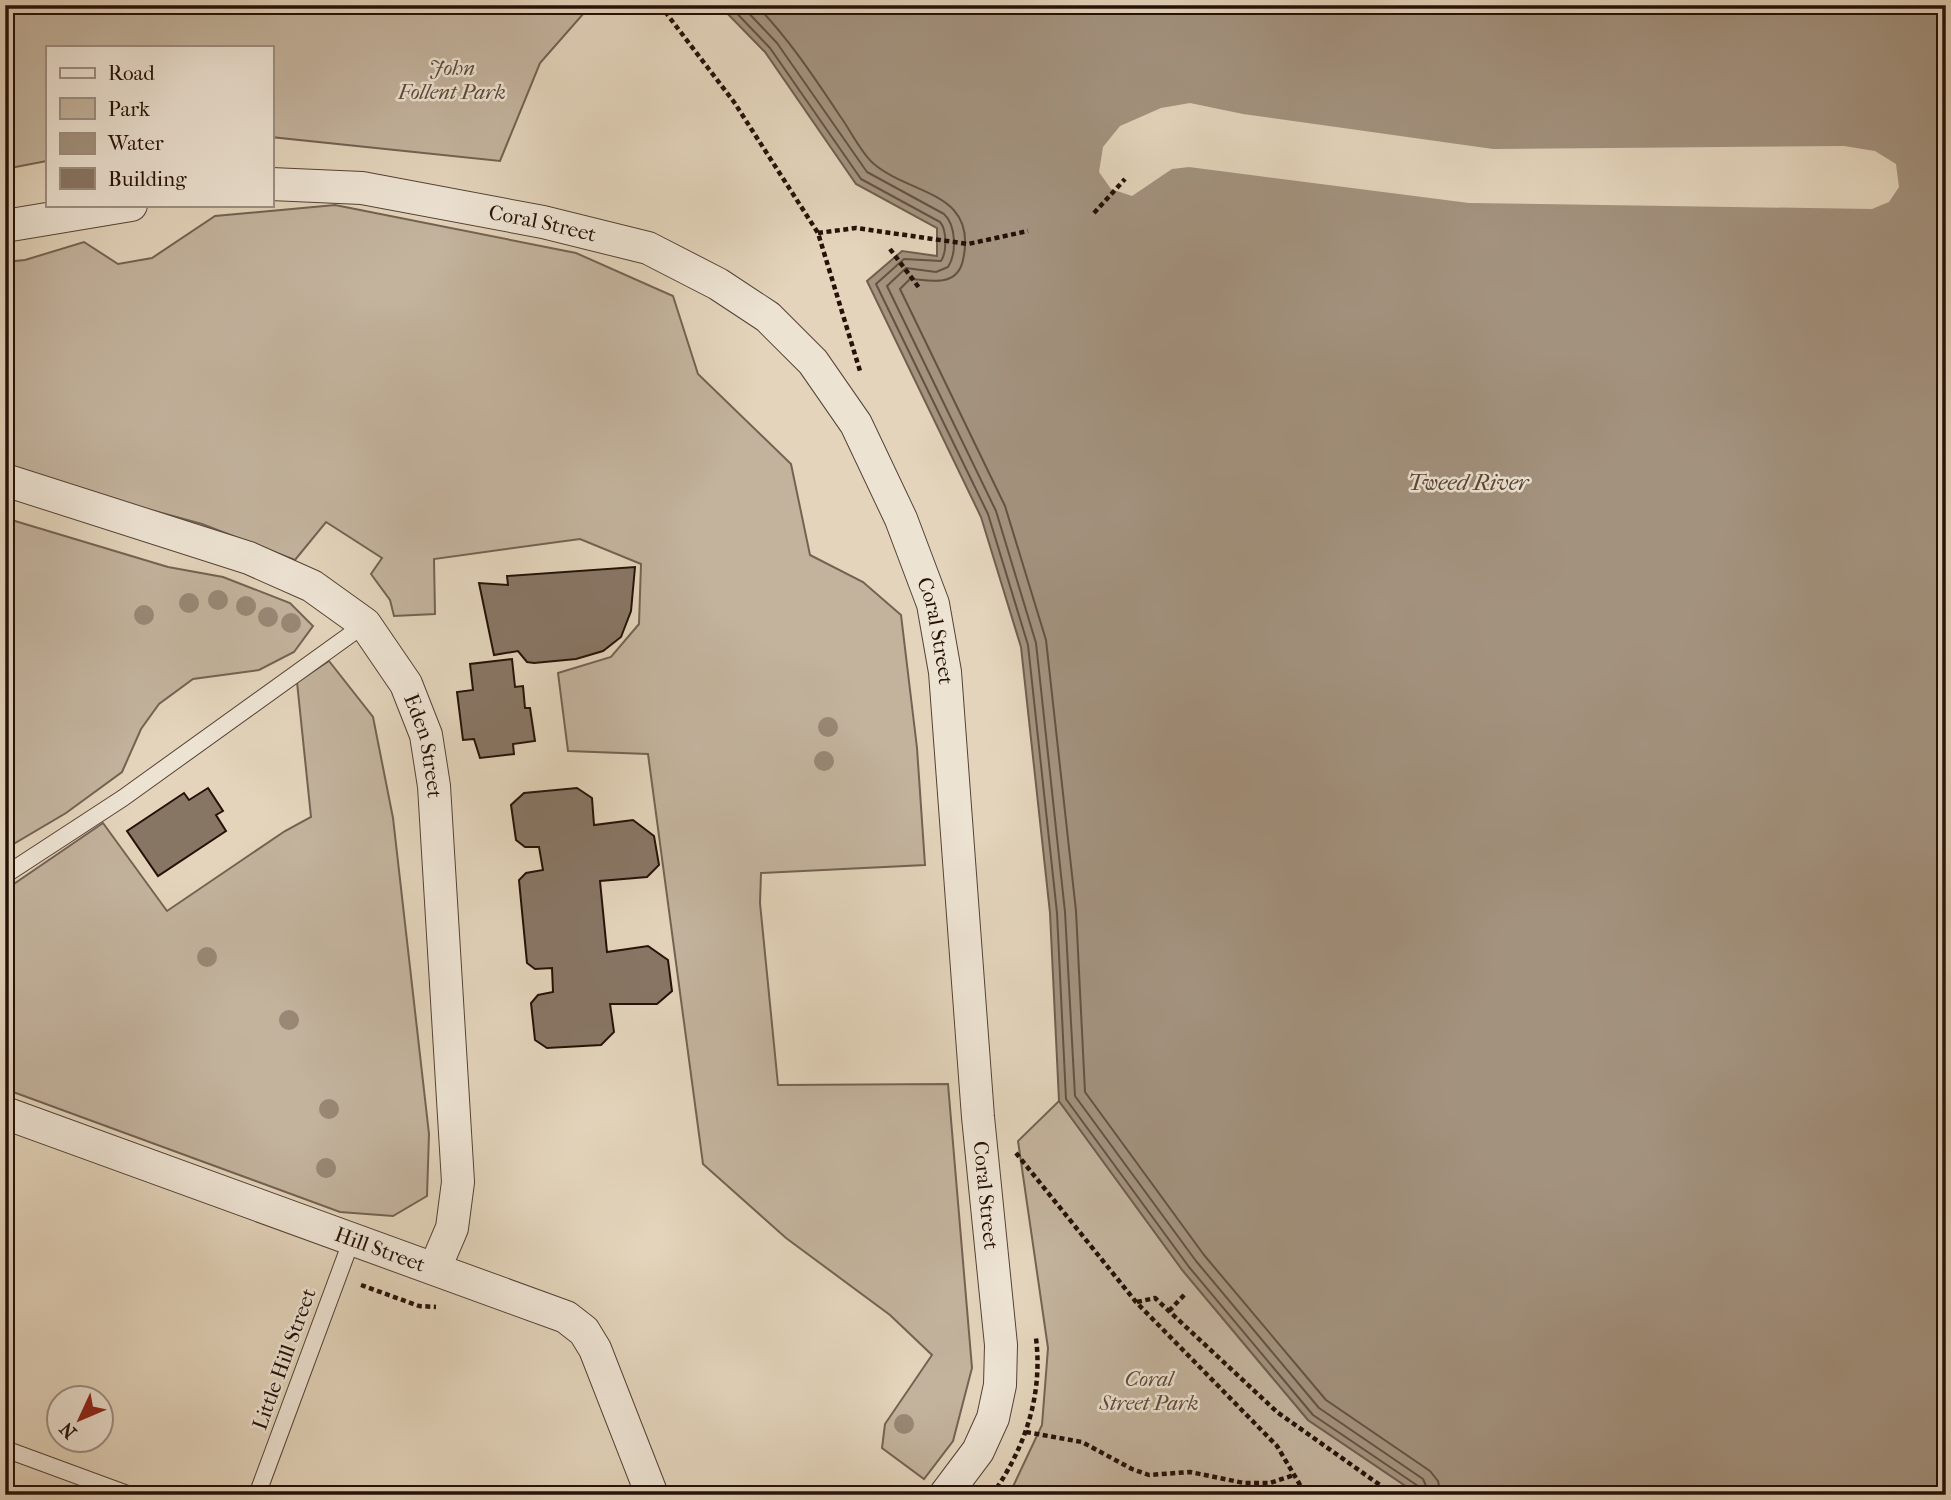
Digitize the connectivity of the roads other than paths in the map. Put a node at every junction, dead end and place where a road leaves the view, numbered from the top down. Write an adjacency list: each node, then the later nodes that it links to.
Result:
1 (273, 184): 14 (street, Coral Street)
2 (125, 206): 3 (street)
3 (5, 226)
4 (5, 480): 5 (street, Eden Street)
5 (365, 624): 6 (lane); 9 (street, Eden Street)
6 (5, 875)
7 (5, 1112): 8 (street, Hill Street)
8 (352, 1239): 9 (street, Hill Street); 12 (lane, Little Hill Street)
9 (435, 1268): 13 (street, Hill Street)
10 (5, 1449): 11 (lane)
11 (130, 1495)
12 (257, 1495)
13 (652, 1495)
14 (945, 1495)

